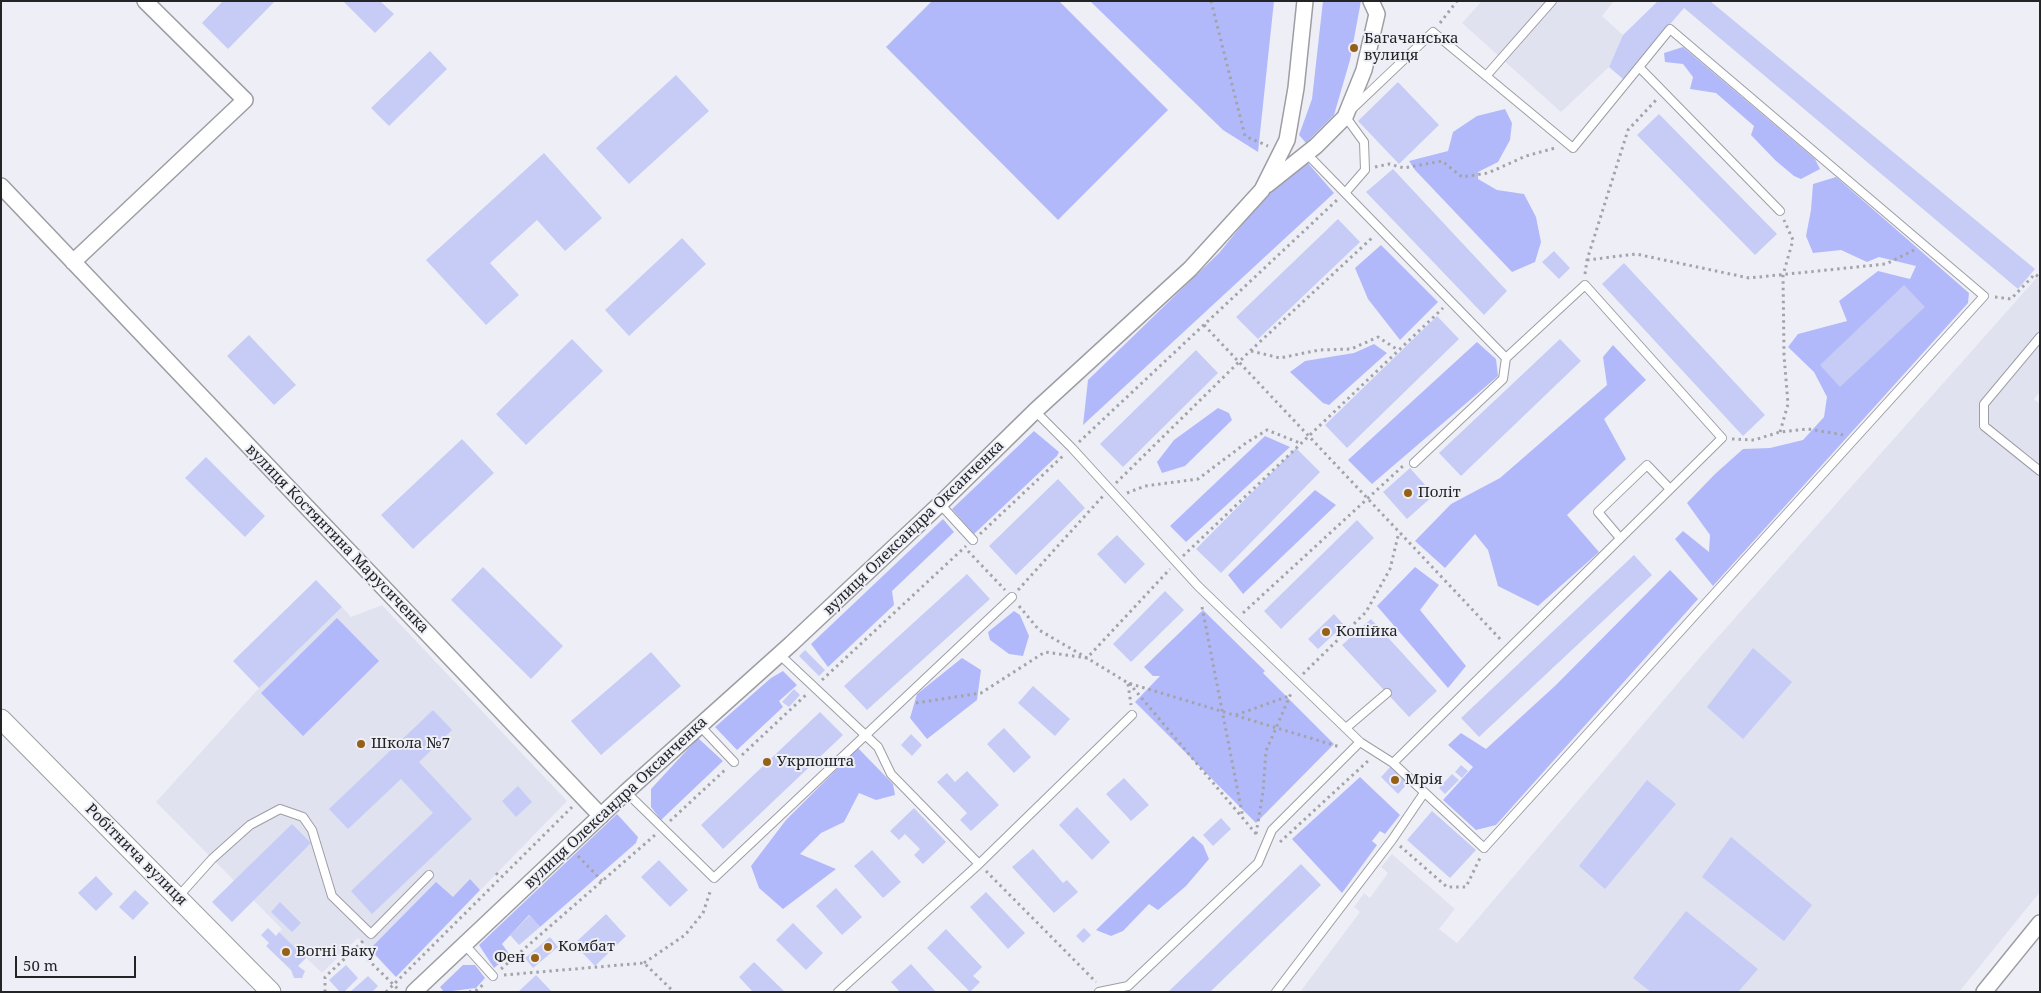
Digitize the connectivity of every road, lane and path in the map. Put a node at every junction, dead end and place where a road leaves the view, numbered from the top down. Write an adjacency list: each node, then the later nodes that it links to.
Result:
1 (145, 1): 23 (street)
2 (1211, 1): 13 (path)
3 (1305, 1): 13 (street, вулиця Олександра Оксанченка)
4 (1371, 1): 11 (street)
5 (1457, 1): 7 (path)
6 (1552, 1): 9 (lane)
7 (1433, 32): 9 (lane); 11 (lane)
8 (1639, 67): 10 (lane); 12 (lane); 21 (lane)
9 (1486, 76): 12 (lane)
10 (1664, 92): 19 (lane); 22 (path)
11 (1344, 116): 14 (street); 15 (lane)
12 (1573, 148): 15 (path)
13 (1280, 151): 17 (street, вулиця Олександра Оксанченка)
14 (1306, 153): 17 (street); 18 (lane)
15 (1365, 170): 18 (lane)
16 (1, 186): 23 (street, вулиця Костянтина Марусиченка)
17 (1262, 190): 35 (street, вулиця Олександра Оксанченка)
18 (1345, 193): 20 (lane); 29 (path)
19 (1780, 211): 24 (path)
20 (1381, 229): 28 (lane); 32 (path)
21 (1924, 245): 24 (path); 27 (lane)
22 (1586, 260): 24 (path); 26 (path)
23 (73, 262): 81 (street, вулиця Костянтина Марусиченка)
24 (1783, 275): 36 (path)
25 (2040, 278): 27 (path)
26 (1585, 285): 33 (lane); 39 (lane)
27 (1984, 296): 38 (lane)
28 (1450, 301): 31 (path); 33 (lane)
29 (1204, 325): 34 (path); 41 (path)
30 (2040, 337): 43 (lane)
31 (1398, 350): 32 (path); 37 (path)
32 (1250, 351): 34 (path)
33 (1506, 358): 42 (lane)
34 (1239, 362): 37 (path); 44 (path)
35 (1036, 411): 41 (lane); 48 (street, вулиця Олександра Оксанченка)
36 (1780, 432): 38 (path); 39 (path)
37 (1308, 436): 40 (path); 47 (path)
38 (1856, 437): 89 (lane)
39 (1722, 438): 45 (lane)
40 (1300, 443): 46 (path); 53 (path)
41 (1072, 448): 44 (lane); 51 (path)
42 (1414, 462): 47 (path)
43 (2040, 471)
44 (1110, 489): 46 (lane); 55 (path)
45 (1670, 489): 50 (lane); 50 (lane)
46 (1117, 497): 53 (lane)
47 (1367, 498): 49 (path); 56 (path)
48 (940, 504): 51 (lane); 58 (street, вулиця Олександра Оксанченка)
49 (1399, 532): 57 (path); 60 (path)
50 (1620, 538): 57 (lane)
51 (973, 540): 52 (path)
52 (965, 547): 55 (path); 62 (path)
53 (1176, 562): 54 (lane); 59 (path)
54 (1198, 586): 56 (lane); 66 (path)
55 (1012, 597): 59 (path); 65 (lane)
56 (1234, 621): 60 (lane)
57 (1509, 648): 78 (lane)
58 (780, 655): 62 (lane); 70 (street, вулиця Олександра Оксанченка)
59 (1088, 658): 61 (path); 65 (path)
60 (1296, 681): 64 (path); 72 (lane)
61 (1128, 683): 66 (path); 67 (path); 83 (path)
62 (814, 687): 73 (lane); 77 (path)
63 (1387, 693): 72 (lane)
64 (1290, 696): 68 (path); 71 (path)
65 (896, 706): 73 (lane)
66 (1222, 711): 68 (path); 83 (path)
67 (1132, 715): 90 (lane)
68 (1236, 715): 71 (path)
69 (1, 719): 95 (street, Робітнича вулиця)
70 (700, 726): 77 (lane); 79 (street, вулиця Олександра Оксанченка)
71 (1275, 728): 75 (path); 85 (path)
72 (1346, 728): 74 (lane)
73 (865, 735): 90 (lane); 94 (lane)
74 (1360, 742): 75 (lane); 76 (lane)
75 (1351, 751): 88 (lane)
76 (1377, 752): 78 (lane); 87 (path)
77 (734, 762): 84 (path)
78 (1393, 763): 80 (lane)
79 (626, 792): 82 (street, вулиця Олександра Оксанченка); 84 (lane)
80 (1424, 793): 86 (lane); 89 (lane)
81 (583, 796): 82 (street, вулиця Костянтина Марусиченка); 93 (path)
82 (601, 816): 98 (street, вулиця Олександра Оксанченка)
83 (1243, 818): 85 (path)
84 (663, 828): 94 (lane); 101 (path)
85 (1256, 834): 88 (path)
86 (1392, 840): 89 (path); 112 (lane)
87 (1279, 843)
88 (1265, 846): 103 (lane)
89 (1484, 848)
90 (979, 864): 103 (path); 111 (lane)
91 (496, 873): 93 (path)
92 (429, 875): 97 (lane)
93 (500, 877): 102 (path)
94 (714, 878): 100 (path)
95 (178, 897): 97 (lane); 104 (street, Робітнича вулиця)
96 (2040, 923): 113 (street)
97 (371, 934): 99 (path)
98 (465, 945): 101 (lane); 108 (street, вулиця Олександра Оксанченка)
99 (356, 948): 102 (path); 105 (path)
100 (644, 963): 101 (path); 110 (path)
101 (493, 976): 109 (path)
102 (394, 985): 106 (path); 107 (path)
103 (1101, 991)
104 (271, 992)
105 (325, 992)
106 (386, 992)
107 (400, 992)
108 (414, 992)
109 (469, 992)
110 (674, 992)
111 (838, 992)
112 (1276, 992)
113 (1984, 992)

